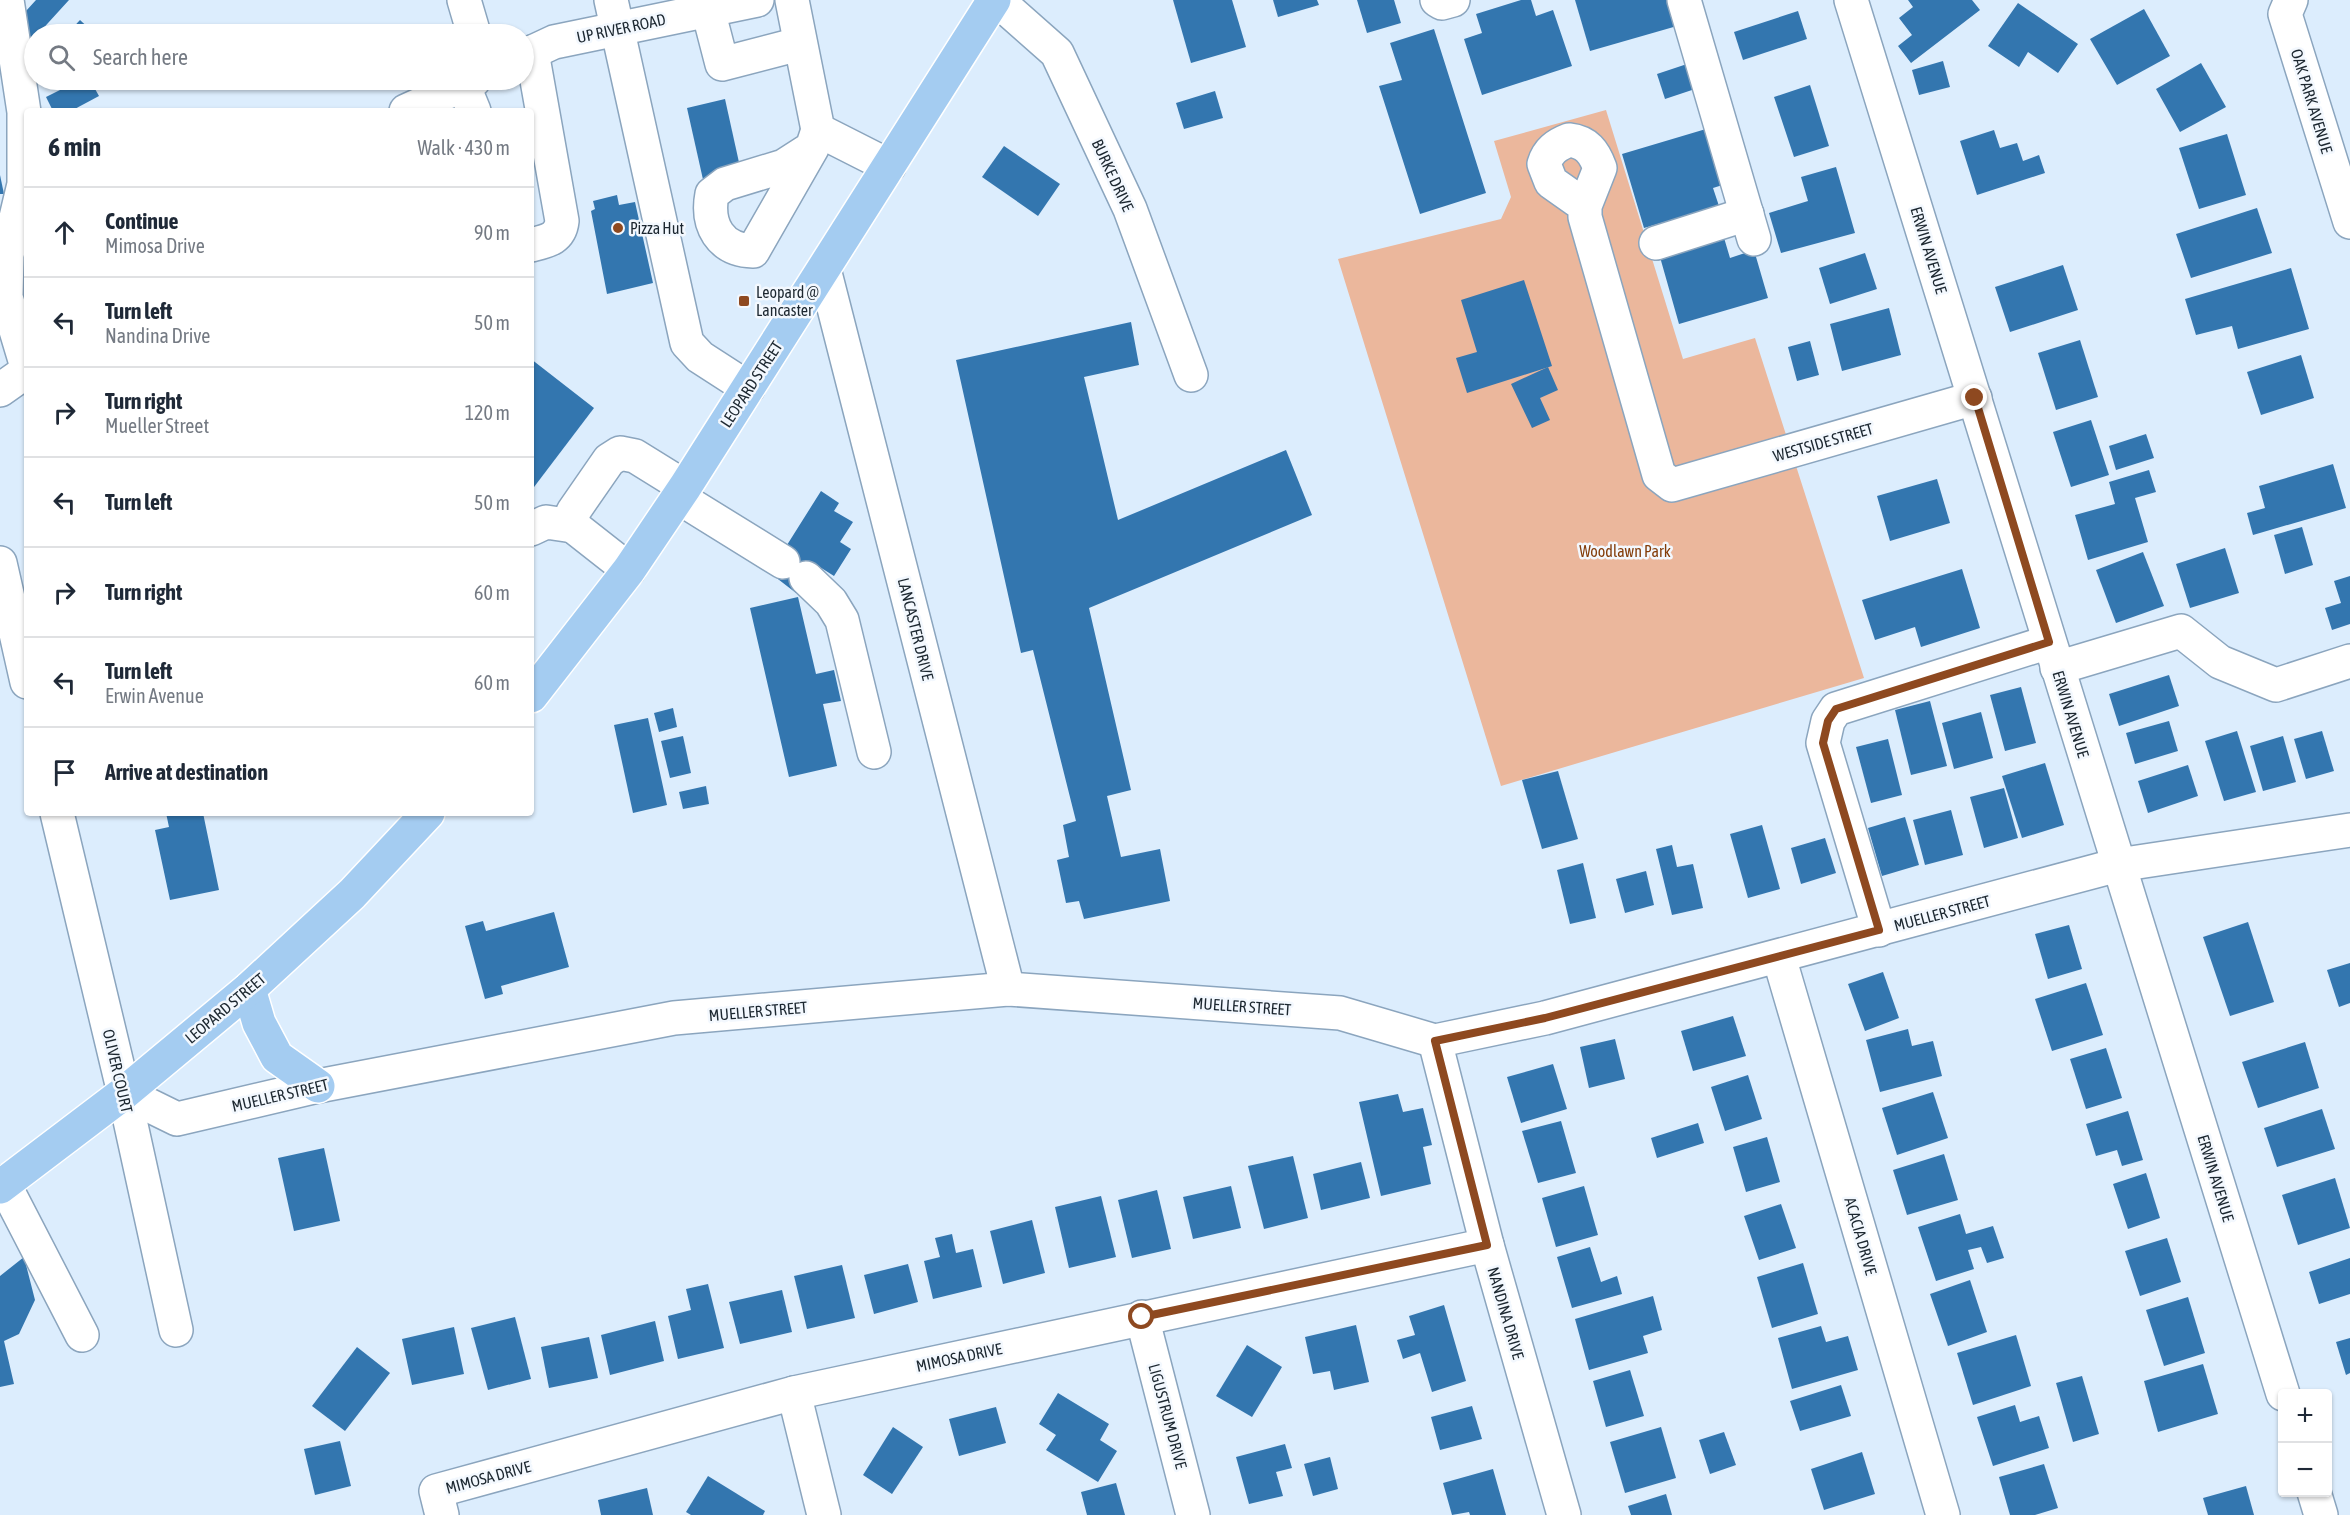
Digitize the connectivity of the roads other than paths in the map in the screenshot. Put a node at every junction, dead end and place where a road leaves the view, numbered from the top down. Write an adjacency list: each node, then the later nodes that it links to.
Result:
1 (7, 0): 20 (street)
2 (464, 0): 13 (street)
3 (756, 0): 11 (street, UP RIVER ROAD)
4 (792, 0): 14 (street)
5 (996, 0): 21 (main road, LEOPARD STREET); 31 (street, BURKE DRIVE)
6 (1437, 0): 7 (street)
7 (1453, 0)
8 (1684, 0): 26 (street)
9 (1851, 0): 34 (street, ERWIN AVENUE)
10 (2281, 5): 25 (street, OAK PARK AVENUE)
11 (708, 10): 12 (street, UP RIVER ROAD); 14 (street)
12 (615, 14): 15 (street, UP RIVER ROAD); 32 (street)
13 (471, 24)
14 (799, 44): 21 (street)
15 (534, 51)
16 (534, 83): 27 (street)
17 (470, 92): 18 (street)
18 (416, 108)
19 (24, 112): 23 (street)
20 (24, 112)
21 (889, 166): 28 (main road, LEOPARD STREET)
22 (24, 184): 29 (street)
23 (24, 184)
24 (1585, 206): 34 (street, WESTSIDE STREET)
25 (2350, 222)
26 (1656, 243)
27 (534, 244)
28 (824, 269): 32 (main road, LEOPARD STREET); 52 (street, LANCASTER DRIVE)
29 (24, 359)
30 (24, 371): 33 (street)
31 (1191, 375)
32 (748, 388): 35 (main road, LEOPARD STREET)
33 (0, 390)
34 (1975, 398): 40 (street, ERWIN AVENUE)
35 (681, 492): 36 (street); 39 (main road, LEOPARD STREET); 44 (street)
36 (573, 526): 37 (street); 39 (street)
37 (534, 527)
38 (0, 563): 42 (street)
39 (629, 570): 43 (main road, LEOPARD STREET)
40 (2053, 655): 41 (street); 48 (street, ERWIN AVENUE); 49 (street)
41 (2350, 661)
42 (24, 669)
43 (534, 692)
44 (874, 752)
45 (58, 816): 55 (street, OLIVER COURT)
46 (425, 816): 51 (main road, LEOPARD STREET)
47 (2350, 830): 48 (street, MUELLER STREET)
48 (2118, 865): 49 (street, MUELLER STREET); 61 (street, ERWIN AVENUE)
49 (1879, 930): 50 (street, MUELLER STREET)
50 (1779, 957): 53 (street, MUELLER STREET); 68 (street, ACACIA DRIVE)
51 (249, 989): 54 (main road); 55 (main road, LEOPARD STREET)
52 (1008, 989): 53 (street, MUELLER STREET); 54 (street, MUELLER STREET)
53 (1435, 1041): 57 (street, NANDINA DRIVE)
54 (318, 1086): 55 (street, MUELLER STREET)
55 (124, 1093): 56 (main road, LEOPARD STREET); 59 (street, OLIVER COURT)
56 (1, 1183): 60 (street)
57 (1487, 1245): 58 (street, MIMOSA DRIVE); 67 (street, NANDINA DRIVE)
58 (1142, 1317): 62 (street, MIMOSA DRIVE); 66 (street, LIGUSTRUM DRIVE)
59 (176, 1330)
60 (82, 1335)
61 (2281, 1389)
62 (794, 1393): 64 (street, MIMOSA DRIVE); 65 (street)
63 (2316, 1497): 69 (street)
64 (439, 1503)
65 (824, 1515)
66 (1193, 1515)
67 (1564, 1515)
68 (1943, 1515)
69 (2321, 1515)

